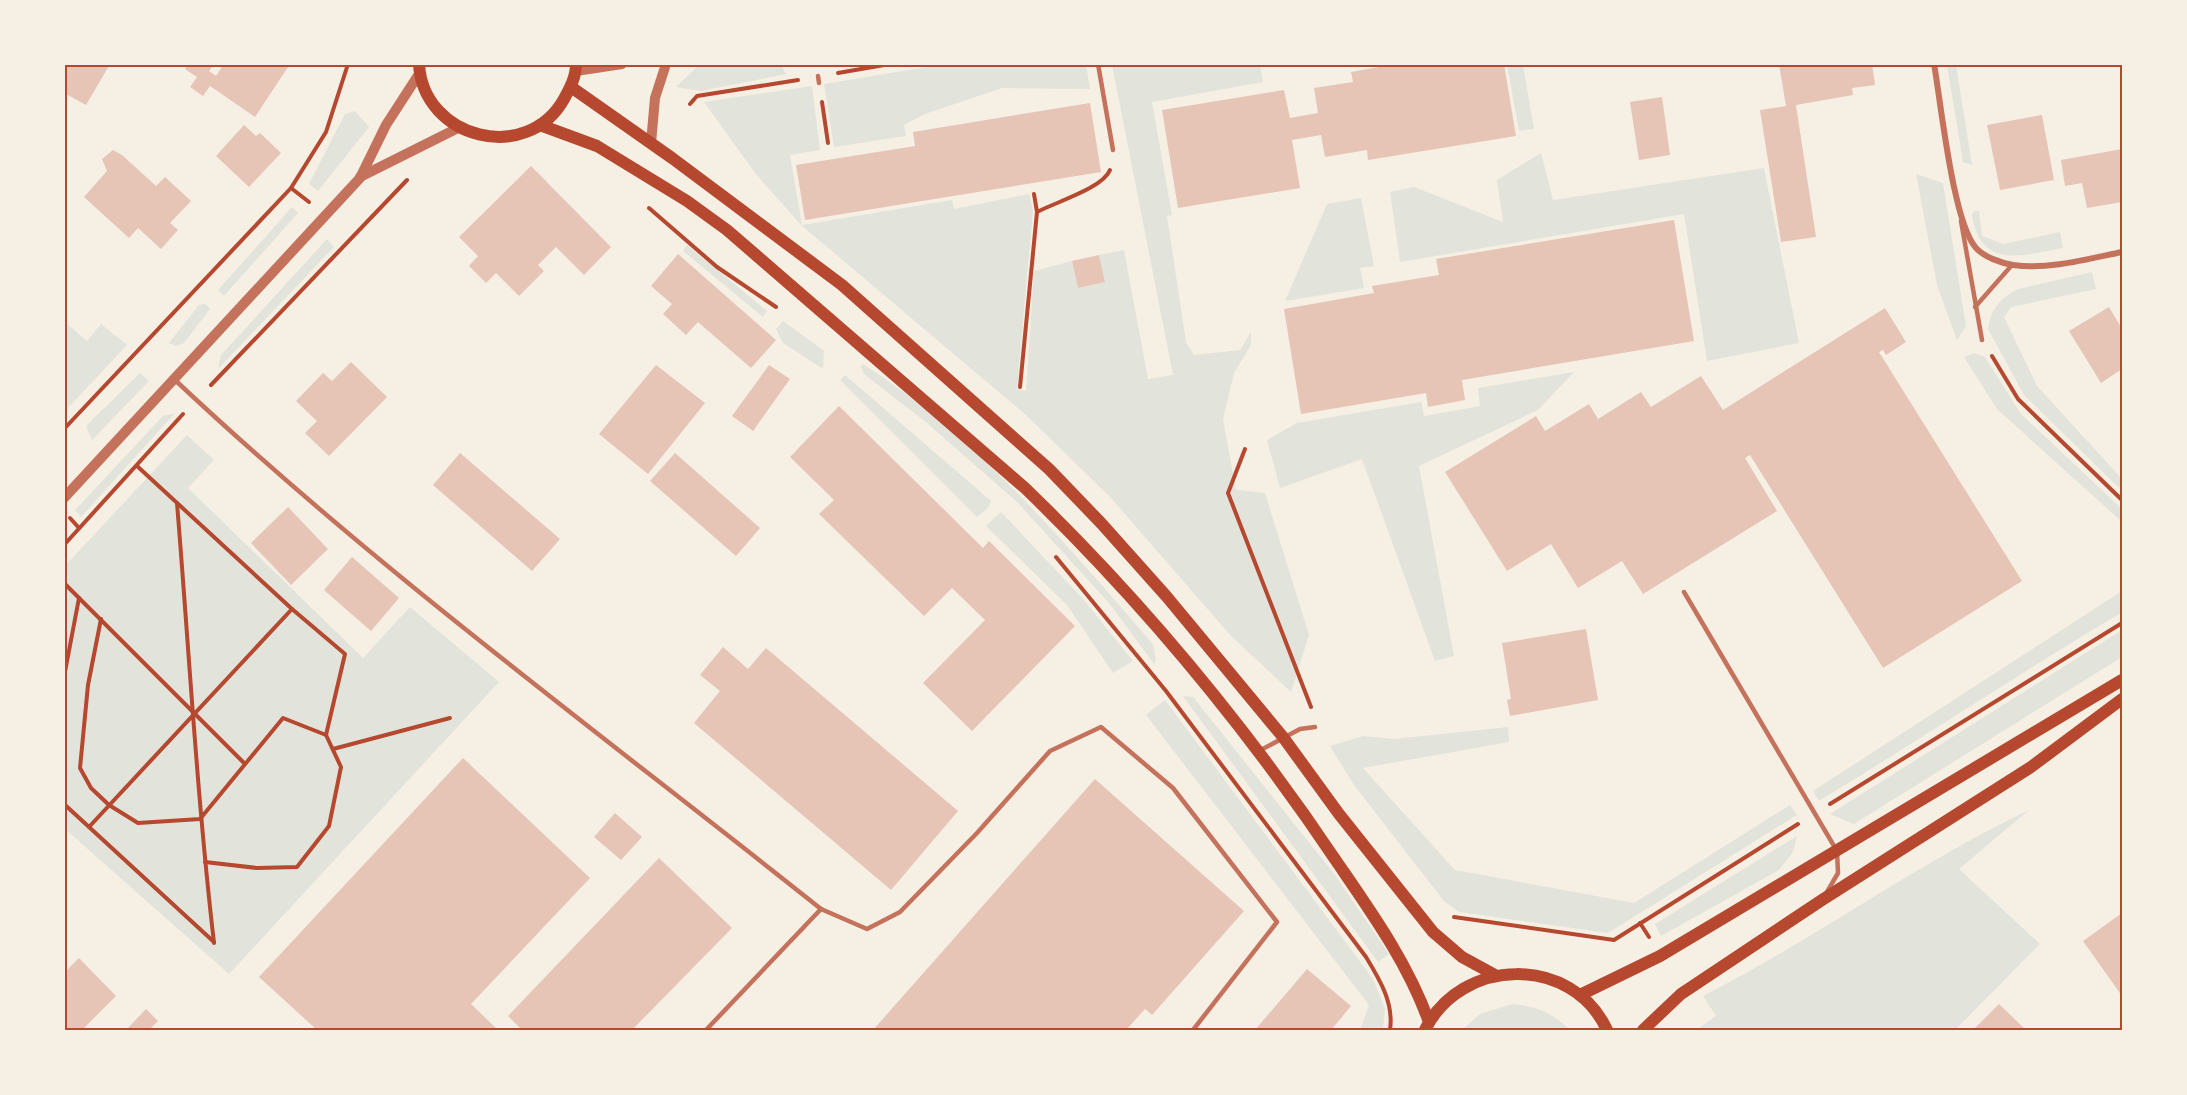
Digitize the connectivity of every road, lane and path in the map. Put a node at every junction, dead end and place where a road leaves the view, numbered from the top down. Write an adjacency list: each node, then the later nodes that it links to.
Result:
1 (348, 64): 32 (path)
2 (622, 64): 7 (street)
3 (666, 64): 15 (street)
4 (890, 64): 9 (path)
5 (1098, 64): 17 (lane)
6 (1934, 64): 23 (street)
7 (576, 68): 11 (main road)
8 (419, 69): 14 (main road); 19 (street)
9 (818, 76): 10 (lane); 12 (path)
10 (819, 83): 16 (path)
11 (571, 87): 13 (main road); 15 (main road)
12 (690, 105)
13 (540, 125): 14 (main road); 55 (main road)
14 (458, 128): 19 (street)
15 (651, 143): 53 (main road)
16 (828, 143)
17 (1113, 150): 22 (path)
18 (411, 176): 31 (path)
19 (360, 178): 29 (street)
20 (1034, 194): 22 (path)
21 (642, 202): 27 (path)
22 (1037, 212): 30 (path)
23 (1960, 218): 25 (street); 26 (lane)
24 (2122, 252): 25 (street)
25 (2012, 265): 26 (lane)
26 (1975, 307): 28 (lane)
27 (785, 313)
28 (1982, 340): 36 (path)
29 (175, 380): 31 (lane); 35 (street)
30 (1020, 387)
31 (196, 400): 34 (path); 65 (lane)
32 (64, 429)
33 (1245, 449): 51 (path)
34 (137, 466): 37 (path); 38 (path)
35 (64, 498)
36 (2122, 500)
37 (177, 503): 43 (path); 49 (path)
38 (64, 545)
39 (1053, 554): 72 (path)
40 (64, 583): 42 (path)
41 (1684, 592): 59 (lane)
42 (79, 598): 44 (path); 46 (path)
43 (292, 609): 49 (path); 52 (path)
44 (101, 619): 49 (path); 58 (path)
45 (2122, 623): 59 (path)
46 (64, 677)
47 (2122, 680): 62 (main road)
48 (2122, 699): 64 (main road)
49 (195, 712): 56 (path); 58 (path); 60 (path)
50 (450, 718): 54 (path)
51 (1315, 727): 53 (lane)
52 (326, 735): 54 (path); 56 (path)
53 (1283, 737): 55 (lane); 67 (main road)
54 (333, 749): 63 (path)
55 (1259, 751): 69 (main road)
56 (244, 763): 60 (path)
57 (64, 804): 61 (path)
58 (109, 805): 60 (path); 61 (path)
59 (1814, 814): 62 (lane); 66 (path)
60 (200, 819): 63 (path)
61 (89, 827): 63 (path)
62 (1837, 851): 64 (lane); 68 (main road)
63 (205, 862)
64 (1822, 900): 74 (main road)
65 (821, 909): 70 (lane); 71 (lane)
66 (1448, 916)
67 (1494, 975): 68 (main road); 69 (main road)
68 (1580, 995): 73 (main road)
69 (1427, 1026)
70 (706, 1030)
71 (1193, 1030)
72 (1390, 1030)
73 (1607, 1030)
74 (1643, 1030)

